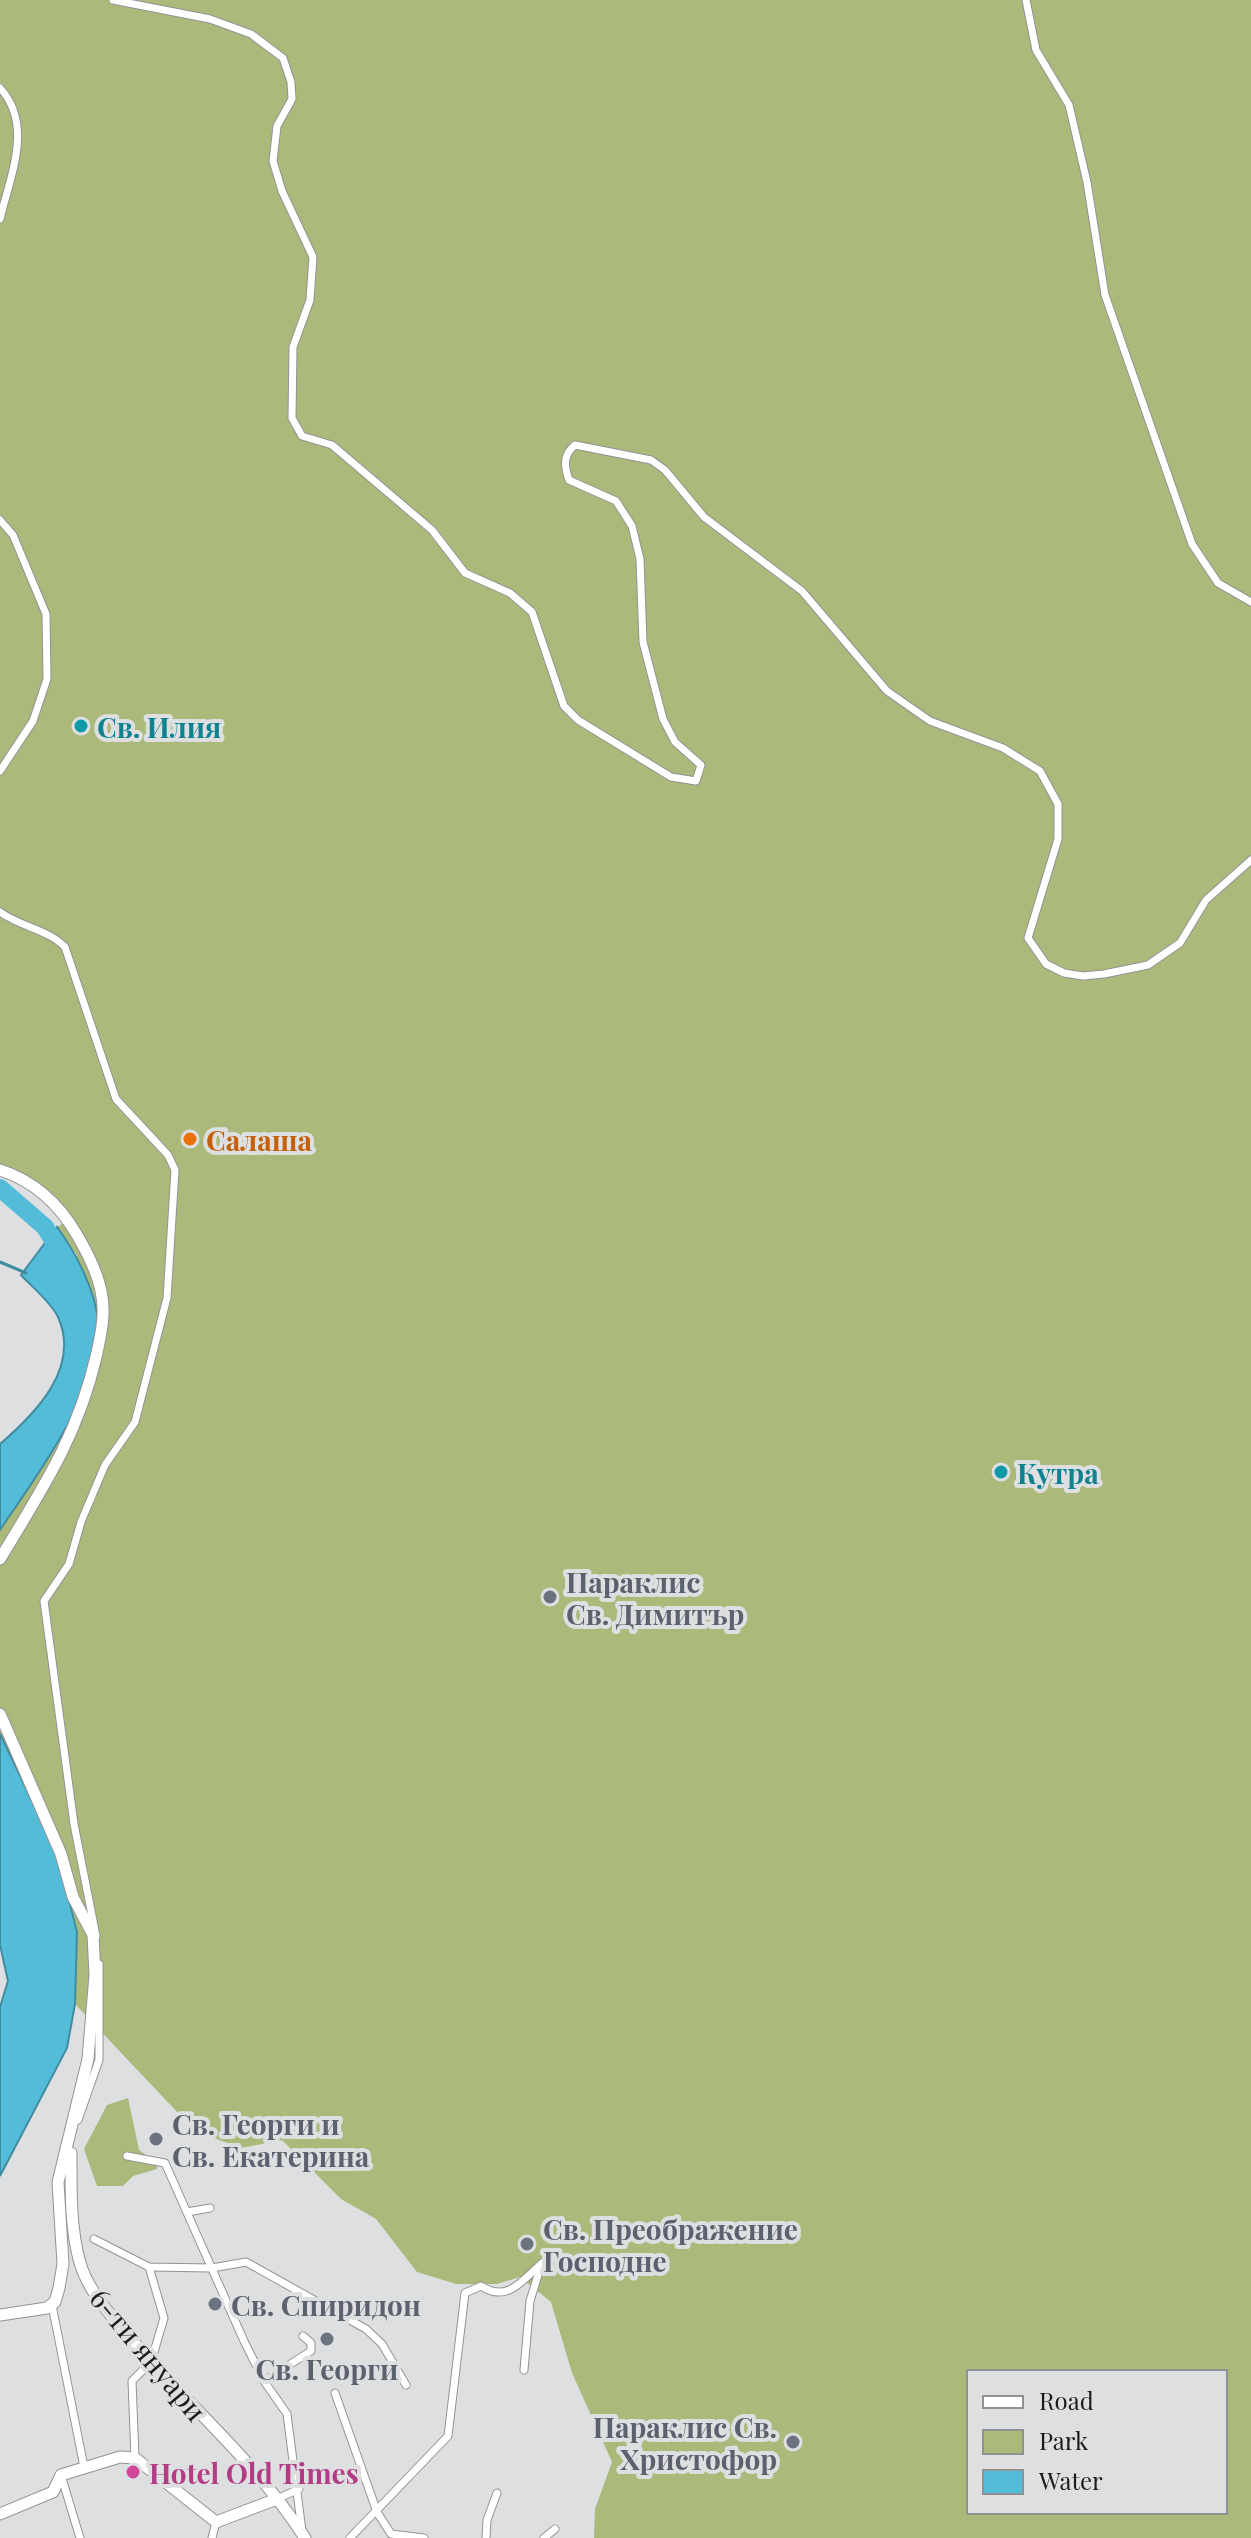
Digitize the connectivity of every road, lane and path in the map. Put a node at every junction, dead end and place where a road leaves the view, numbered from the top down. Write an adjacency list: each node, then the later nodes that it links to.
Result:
1 (113, 0): 8 (street)
2 (1026, 0): 6 (street)
3 (0, 88): 4 (street)
4 (0, 219)
5 (0, 520): 7 (street)
6 (1251, 602)
7 (0, 771)
8 (1251, 860)
9 (0, 912): 13 (street)
10 (0, 1170): 11 (main road)
11 (0, 1559)
12 (0, 1714): 13 (main road)
13 (71, 2137): 20 (main road); 23 (main road, 6-ти януари)
14 (127, 2156): 16 (street)
15 (210, 2208): 16 (street)
16 (187, 2212): 19 (street)
17 (94, 2239): 18 (street)
18 (149, 2267): 19 (street); 23 (street)
19 (212, 2268): 25 (street); 26 (street)
20 (52, 2305): 21 (main road); 29 (street)
21 (0, 2315)
22 (303, 2336): 25 (street)
23 (151, 2362): 28 (street); 33 (main road, 6-ти януари)
24 (524, 2370): 34 (street)
25 (264, 2381): 31 (street)
26 (406, 2385)
27 (335, 2393): 34 (street)
28 (135, 2458): 29 (main road); 36 (main road)
29 (84, 2467): 30 (main road)
30 (61, 2475): 35 (main road); 40 (street)
31 (299, 2489): 33 (street); 38 (street)
32 (497, 2493): 44 (street)
33 (277, 2499): 36 (main road); 38 (main road, 6-ти януари)
34 (377, 2512): 39 (street); 42 (street)
35 (0, 2514)
36 (216, 2522): 41 (street)
37 (555, 2529): 45 (street)
38 (304, 2536)
39 (391, 2536): 43 (street)
40 (80, 2538)
41 (212, 2538)
42 (350, 2538)
43 (424, 2538)
44 (486, 2538)
45 (544, 2538)

